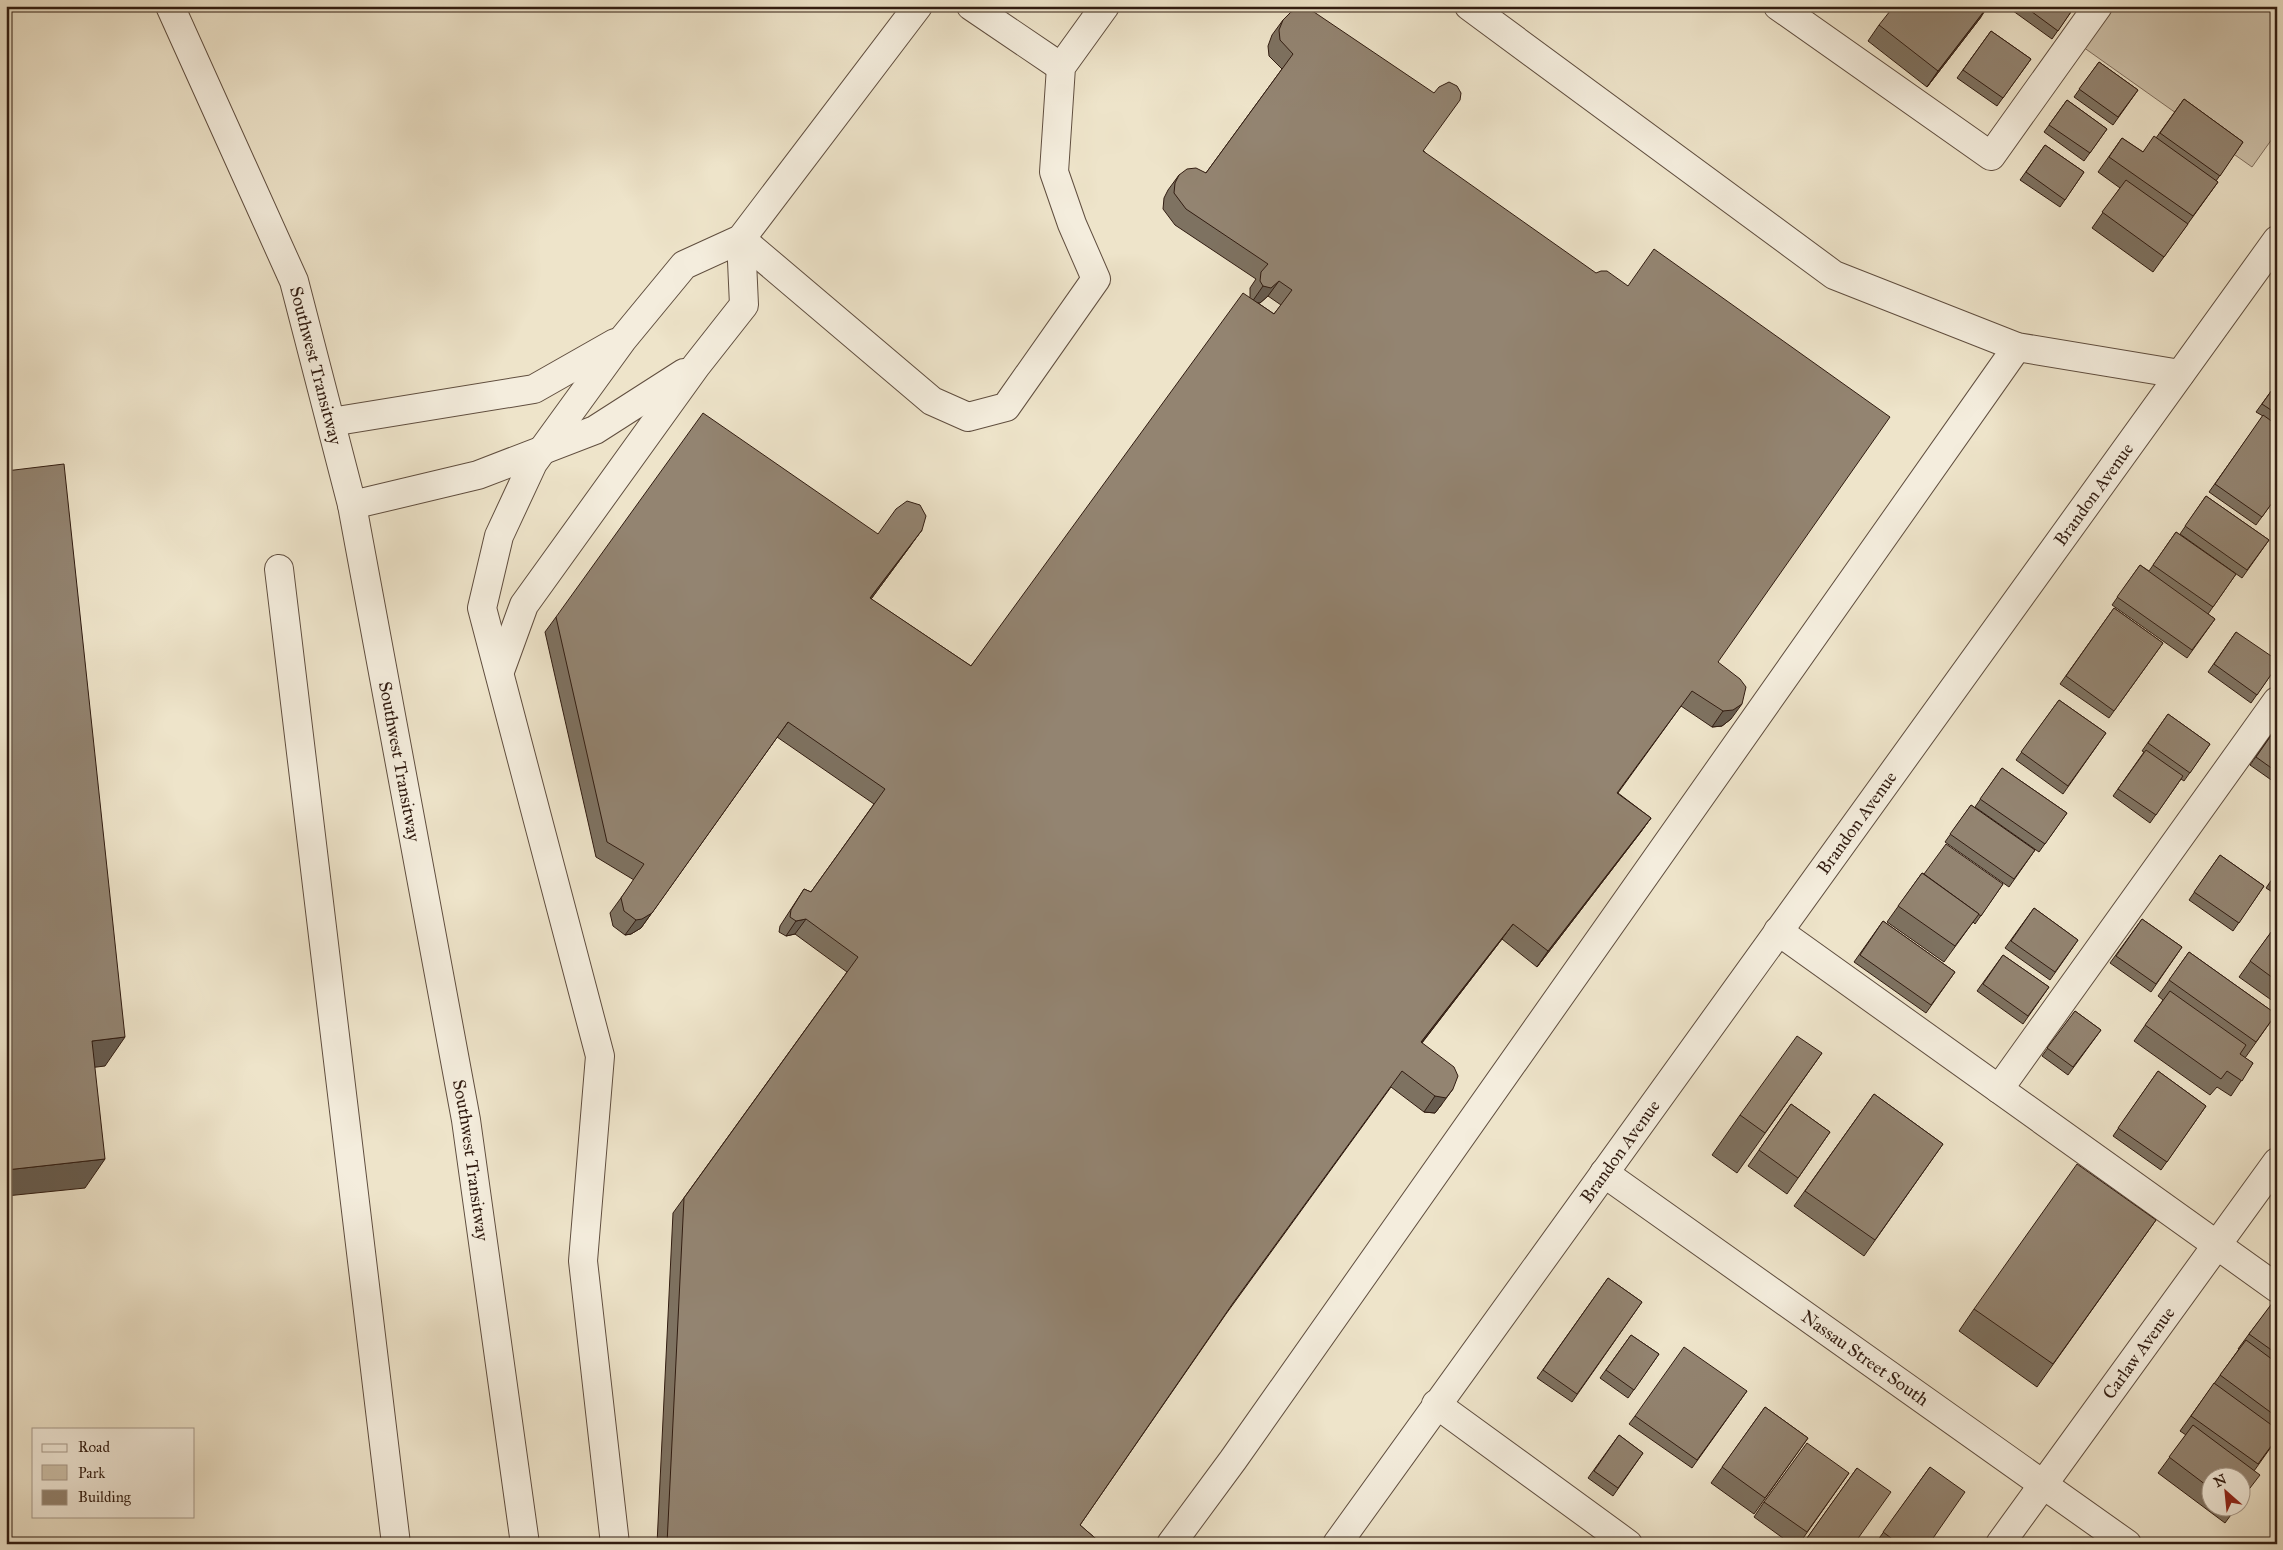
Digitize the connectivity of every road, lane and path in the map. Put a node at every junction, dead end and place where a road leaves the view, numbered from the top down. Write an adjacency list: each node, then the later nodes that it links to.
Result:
1 (170, 6): 15 (street, Southwest Transitway)
2 (918, 6): 9 (street)
3 (972, 6): 8 (street)
4 (1104, 6): 8 (street)
5 (1468, 6): 12 (street)
6 (1778, 6): 7 (street)
7 (2098, 6)
8 (1061, 67): 9 (street)
9 (741, 238): 11 (street); 13 (street)
10 (2277, 240): 14 (street, Brandon Avenue)
11 (622, 339): 15 (street); 16 (street)
12 (2017, 347): 14 (street); 32 (street)
13 (696, 366): 16 (street); 19 (street)
14 (2180, 374): 21 (street, Brandon Avenue)
15 (331, 422): 17 (street, Southwest Transitway)
16 (544, 450): 17 (street); 19 (street)
17 (352, 505): 30 (street, Southwest Transitway)
18 (279, 569): 29 (street)
19 (500, 671): 31 (street)
20 (2277, 702): 22 (street)
21 (1778, 931): 22 (street); 24 (street, Brandon Avenue)
22 (1999, 1089): 25 (street)
23 (2277, 1162): 25 (street, Carlaw Avenue)
24 (1604, 1173): 27 (street, Brandon Avenue); 28 (street, Nassau Street South)
25 (2217, 1245): 26 (street); 28 (street, Carlaw Avenue)
26 (2277, 1288)
27 (1436, 1404): 33 (street, Brandon Avenue); 34 (street)
28 (2043, 1484): 35 (street, Carlaw Avenue); 36 (street, Nassau Street South)
29 (396, 1544)
30 (525, 1544)
31 (615, 1544)
32 (1171, 1544)
33 (1337, 1544)
34 (1628, 1544)
35 (2000, 1544)
36 (2127, 1544)

